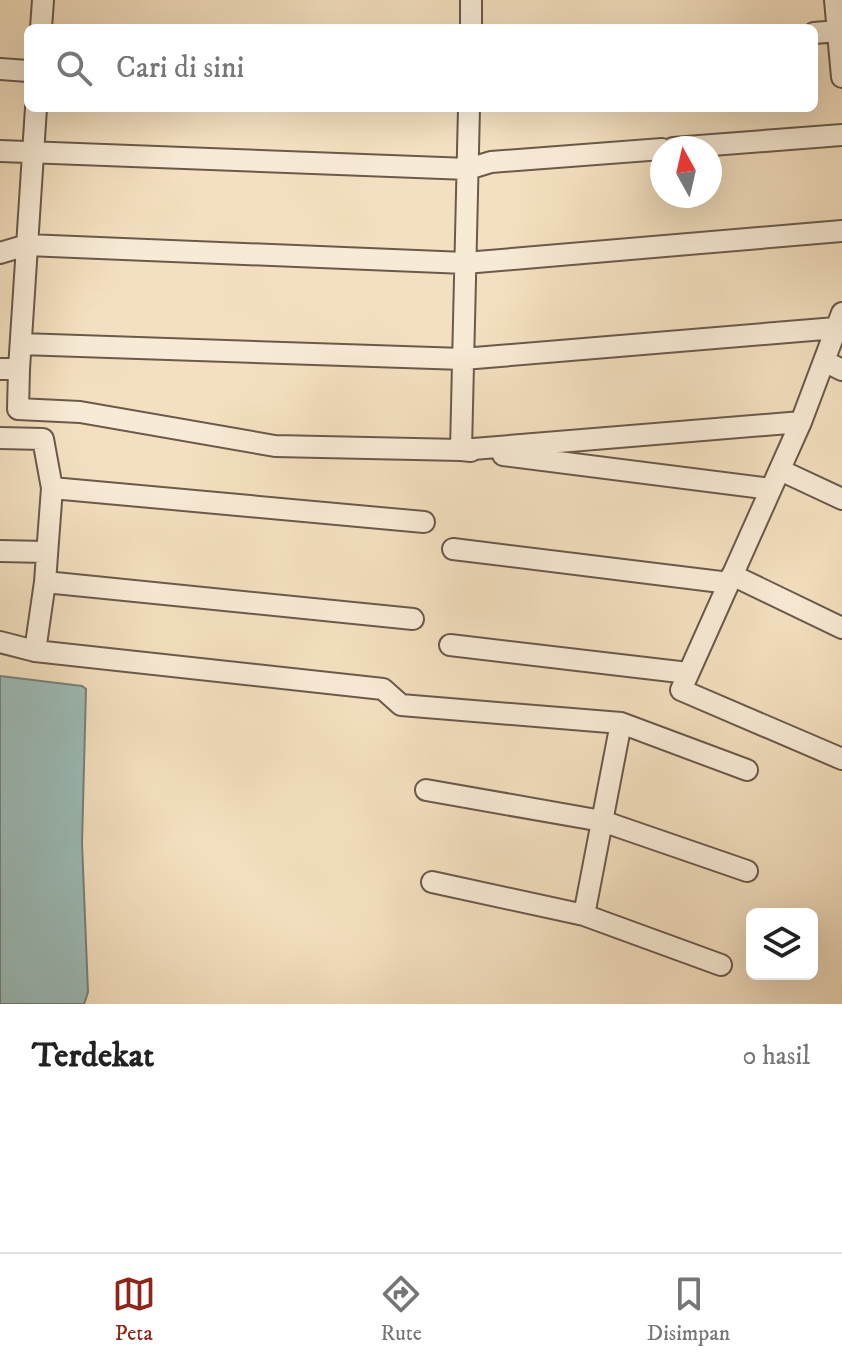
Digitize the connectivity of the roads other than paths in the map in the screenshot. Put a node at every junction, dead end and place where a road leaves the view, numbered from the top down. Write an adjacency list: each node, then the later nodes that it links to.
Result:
1 (43, 0): 4 (street)
2 (471, 0): 5 (street)
3 (835, 0): 6 (street)
4 (41, 24)
5 (471, 24)
6 (838, 31): 7 (street); 10 (street)
7 (818, 33)
8 (0, 69): 9 (street)
9 (24, 71)
10 (842, 74)
11 (36, 112): 17 (street)
12 (469, 112): 18 (street)
13 (842, 135): 14 (street)
14 (722, 144)
15 (650, 150): 18 (street)
16 (0, 151): 17 (street)
17 (33, 154): 18 (street); 20 (street)
18 (468, 169): 22 (street)
19 (842, 231): 22 (street)
20 (27, 245): 21 (street); 22 (street); 24 (street)
21 (0, 253)
22 (465, 263): 25 (street)
23 (839, 320): 25 (street); 26 (street)
24 (21, 344): 25 (street); 27 (street)
25 (463, 359): 30 (street)
26 (836, 363): 28 (street)
27 (10, 369): 30 (street)
28 (801, 422): 30 (street); 31 (street)
29 (0, 438): 32 (street)
30 (461, 450): 31 (street)
31 (776, 479): 33 (street); 38 (street)
32 (52, 488): 34 (street); 37 (street)
33 (842, 499)
34 (424, 522)
35 (453, 549): 38 (street)
36 (0, 551): 37 (street)
37 (46, 552): 39 (street)
38 (731, 579): 41 (street); 45 (street)
39 (45, 582): 40 (street); 44 (street)
40 (413, 619)
41 (842, 628)
42 (0, 642): 44 (street)
43 (450, 645): 45 (street)
44 (35, 651): 46 (street)
45 (688, 673): 47 (street)
46 (621, 723): 48 (street); 50 (street)
47 (842, 759)
48 (747, 770)
49 (426, 790): 50 (street)
50 (602, 821): 51 (street); 53 (street)
51 (747, 871)
52 (432, 882): 53 (street)
53 (584, 915): 54 (street)
54 (721, 965)

